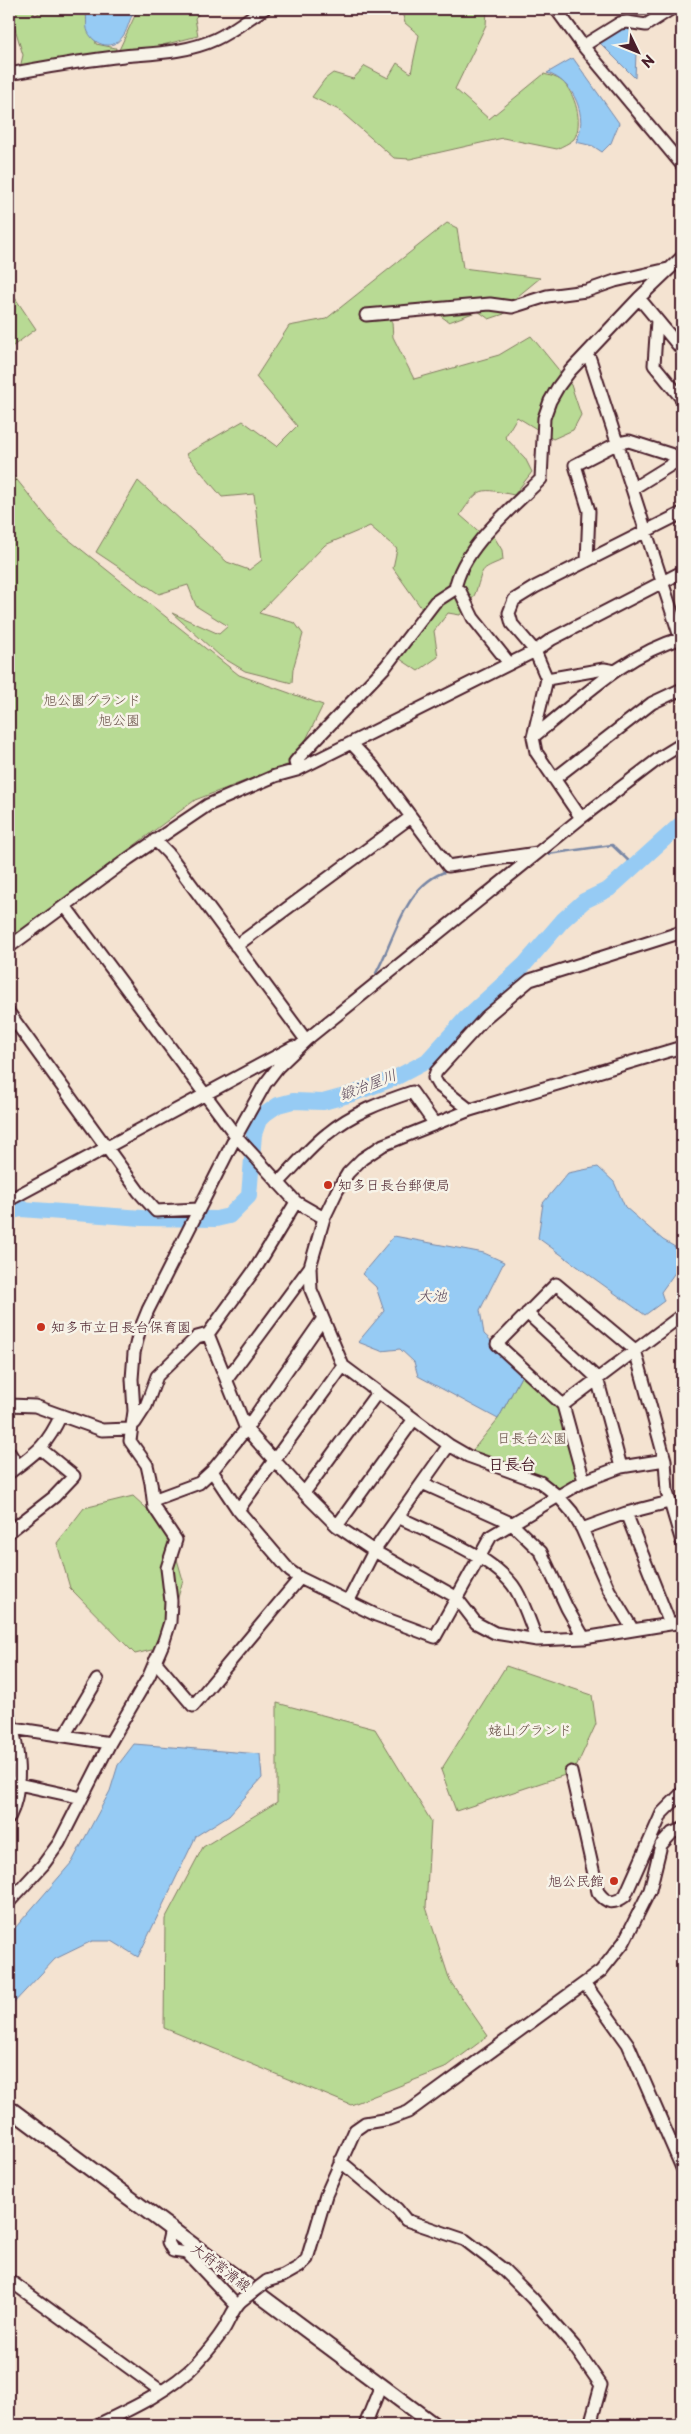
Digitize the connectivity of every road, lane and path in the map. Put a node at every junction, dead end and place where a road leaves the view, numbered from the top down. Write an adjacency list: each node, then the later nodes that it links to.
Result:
1 (264, 9): 5 (street)
2 (556, 9): 4 (street)
3 (671, 9): 4 (street)
4 (585, 47): 6 (street)
5 (9, 74)
6 (682, 165)
7 (682, 257): 8 (street)
8 (668, 269): 9 (street); 10 (street)
9 (639, 298): 11 (street); 13 (street)
10 (366, 315)
11 (657, 320): 12 (street); 14 (street)
12 (682, 350)
13 (586, 355): 15 (street); 23 (street)
14 (682, 399)
15 (618, 443): 16 (street); 17 (street); 20 (street)
16 (682, 458): 17 (street)
17 (632, 489): 19 (street)
18 (682, 513): 19 (street)
19 (647, 532): 20 (street); 22 (street)
20 (587, 561): 25 (street)
21 (682, 572): 22 (street)
22 (664, 583): 24 (street); 25 (street)
23 (455, 589): 26 (street); 33 (street)
24 (682, 640): 27 (street)
25 (535, 651): 26 (street); 28 (street)
26 (509, 663): 31 (street)
27 (615, 671): 28 (street); 30 (street)
28 (547, 679): 30 (street)
29 (682, 688): 34 (street)
30 (533, 737): 34 (street)
31 (351, 744): 33 (street); 35 (street)
32 (682, 744): 36 (street)
33 (297, 770): 37 (street)
34 (554, 779): 36 (street)
35 (411, 817): 38 (street); 41 (street)
36 (581, 818): 38 (street)
37 (155, 840): 39 (street); 41 (street)
38 (537, 853): 44 (street)
39 (65, 906): 42 (street); 46 (street)
40 (682, 932): 47 (street)
41 (236, 946): 44 (street)
42 (9, 947)
43 (9, 1013): 50 (street)
44 (306, 1040): 46 (street); 49 (street)
45 (682, 1047): 47 (street)
46 (204, 1094): 49 (street); 50 (street)
47 (470, 1110): 48 (street)
48 (434, 1123): 51 (street); 55 (street)
49 (236, 1136): 51 (street); 54 (street)
50 (107, 1146): 52 (street); 54 (street)
51 (278, 1183): 53 (street)
52 (9, 1200)
53 (296, 1202): 55 (street); 60 (street)
54 (199, 1209): 70 (street)
55 (324, 1218): 56 (street)
56 (310, 1267): 59 (street); 64 (street)
57 (527, 1313): 61 (street); 63 (street); 67 (street)
58 (682, 1315): 61 (street)
59 (322, 1320): 62 (street); 71 (street)
60 (208, 1334): 64 (street); 70 (street)
61 (635, 1350): 63 (street); 76 (street)
62 (343, 1366): 65 (street); 75 (street)
63 (597, 1378): 67 (street); 77 (street)
64 (227, 1379): 71 (street)
65 (376, 1393): 69 (street); 82 (street)
66 (9, 1405): 68 (street)
67 (563, 1405): 80 (street)
68 (61, 1415): 70 (street); 73 (street)
69 (414, 1419): 72 (street); 90 (street)
70 (131, 1428): 84 (street)
71 (246, 1429): 75 (street); 79 (street)
72 (449, 1445): 81 (street); 83 (street)
73 (42, 1449): 78 (street); 92 (street)
74 (9, 1452): 78 (street)
75 (275, 1460): 82 (street); 86 (street)
76 (665, 1460): 77 (street); 85 (street)
77 (621, 1467): 80 (street)
78 (13, 1469)
79 (212, 1471): 84 (street); 86 (street)
80 (584, 1481): 83 (street)
81 (422, 1483): 88 (street); 89 (street)
82 (304, 1493): 90 (street)
83 (559, 1497): 89 (street); 91 (street)
84 (153, 1500): 104 (street)
85 (669, 1502): 87 (street); 93 (street)
86 (238, 1510): 96 (street)
87 (626, 1513): 91 (street); 100 (street)
88 (398, 1517): 94 (street); 95 (street)
89 (511, 1523): 95 (street); 102 (street)
90 (337, 1526): 94 (street)
91 (582, 1529): 101 (street)
92 (9, 1532)
93 (682, 1542)
94 (374, 1551): 97 (street); 98 (street)
95 (478, 1557): 97 (street); 103 (street)
96 (300, 1578): 98 (street); 104 (street)
97 (456, 1597): 98 (street); 103 (street)
98 (349, 1600)
99 (682, 1622): 100 (street)
100 (670, 1624): 101 (street)
101 (633, 1630): 102 (street)
102 (584, 1638): 103 (street)
103 (537, 1640)
104 (155, 1660): 109 (street)
105 (98, 1680): 108 (street)
106 (9, 1716): 107 (street)
107 (13, 1728): 108 (street); 111 (street)
108 (64, 1736): 109 (street)
109 (110, 1743): 113 (street)
110 (571, 1772): 112 (street)
111 (13, 1782): 113 (street); 114 (street)
112 (682, 1792)
113 (82, 1798): 116 (street)
114 (9, 1818)
115 (682, 1829): 117 (street)
116 (9, 1902)
117 (585, 1984): 119 (street); 120 (street)
118 (9, 2108): 121 (main road, 大府常滑線)
119 (340, 2161): 123 (street, bridge); 129 (street)
120 (682, 2168)
121 (172, 2230): 123 (street); 124 (main road, 大府常滑線)
122 (9, 2280): 125 (street)
123 (239, 2302): 125 (street)
124 (381, 2385): 127 (street); 128 (main road, 大府常滑線)
125 (160, 2392): 126 (street)
126 (97, 2425)
127 (364, 2425)
128 (434, 2425)
129 (590, 2425)

